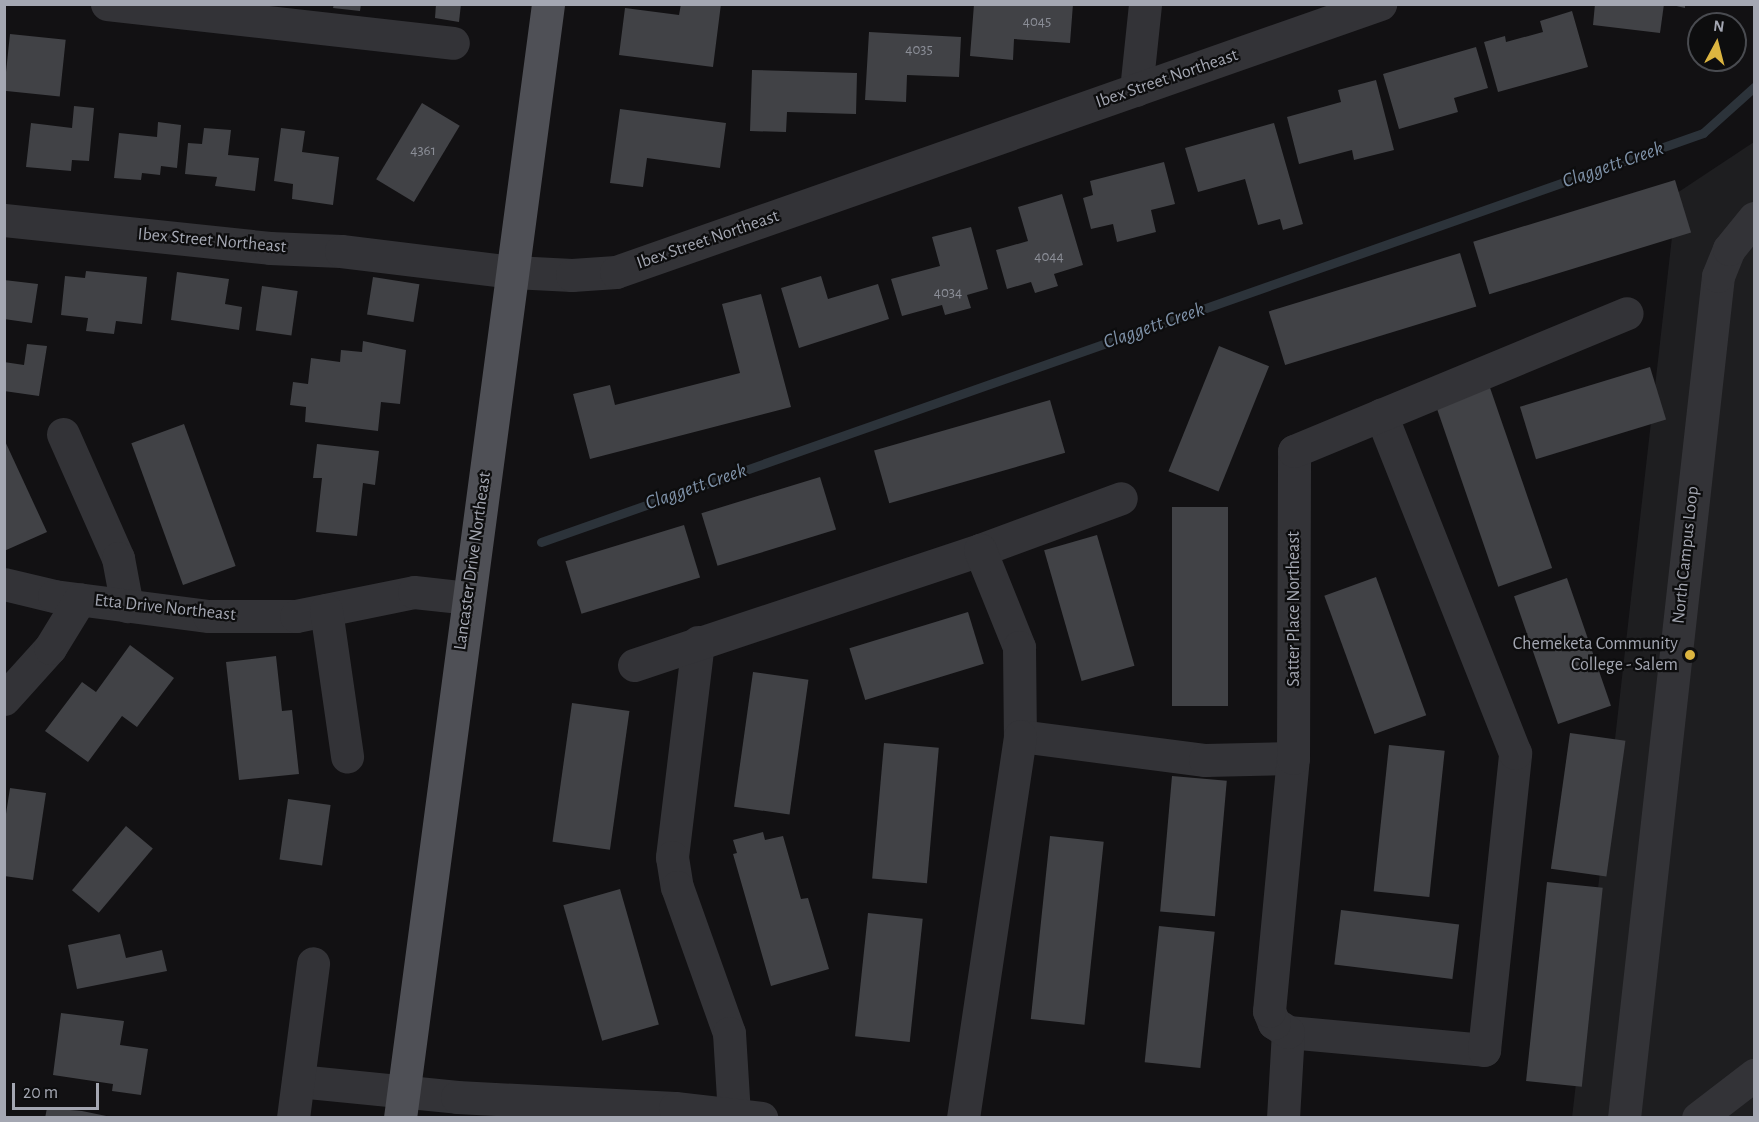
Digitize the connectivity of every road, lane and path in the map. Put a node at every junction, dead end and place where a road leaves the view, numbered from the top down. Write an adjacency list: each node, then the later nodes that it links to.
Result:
1 (548, 4): 10 (main road, Lancaster Drive Northeast)
2 (1145, 4): 7 (street)
3 (1380, 4): 7 (street, Ibex Street Northeast)
4 (114, 5): 5 (street)
5 (319, 16): 6 (street)
6 (453, 43)
7 (1136, 90): 10 (street, Ibex Street Northeast)
8 (1755, 218): 36 (street, North Campus Loop)
9 (4, 220): 10 (street, Ibex Street Northeast)
10 (513, 272): 17 (main road, Lancaster Drive Northeast)
11 (1627, 313): 12 (street, Satter Place Northeast)
12 (1381, 415): 26 (street, Satter Place Northeast); 28 (street)
13 (63, 434): 19 (street)
14 (1121, 498): 15 (street)
15 (980, 550): 21 (street); 24 (street)
16 (4, 584): 18 (street, Etta Drive Northeast)
17 (468, 597): 20 (street, Etta Drive Northeast); 31 (main road, Lancaster Drive Northeast)
18 (80, 599): 19 (street, Etta Drive Northeast); 23 (street)
19 (127, 606): 20 (street, Etta Drive Northeast)
20 (326, 610): 25 (street)
21 (698, 642): 22 (street); 32 (street)
22 (634, 665)
23 (4, 699)
24 (1020, 736): 26 (street); 34 (street)
25 (346, 756)
26 (1293, 758): 28 (street, Satter Place Northeast)
27 (313, 963): 30 (street)
28 (1288, 1032): 35 (street)
29 (1755, 1075): 37 (street)
30 (298, 1081): 31 (street); 33 (street)
31 (402, 1105): 32 (street)
32 (748, 1116)
33 (293, 1118)
34 (963, 1118)
35 (1283, 1118)
36 (1624, 1118)
37 (1698, 1118)

